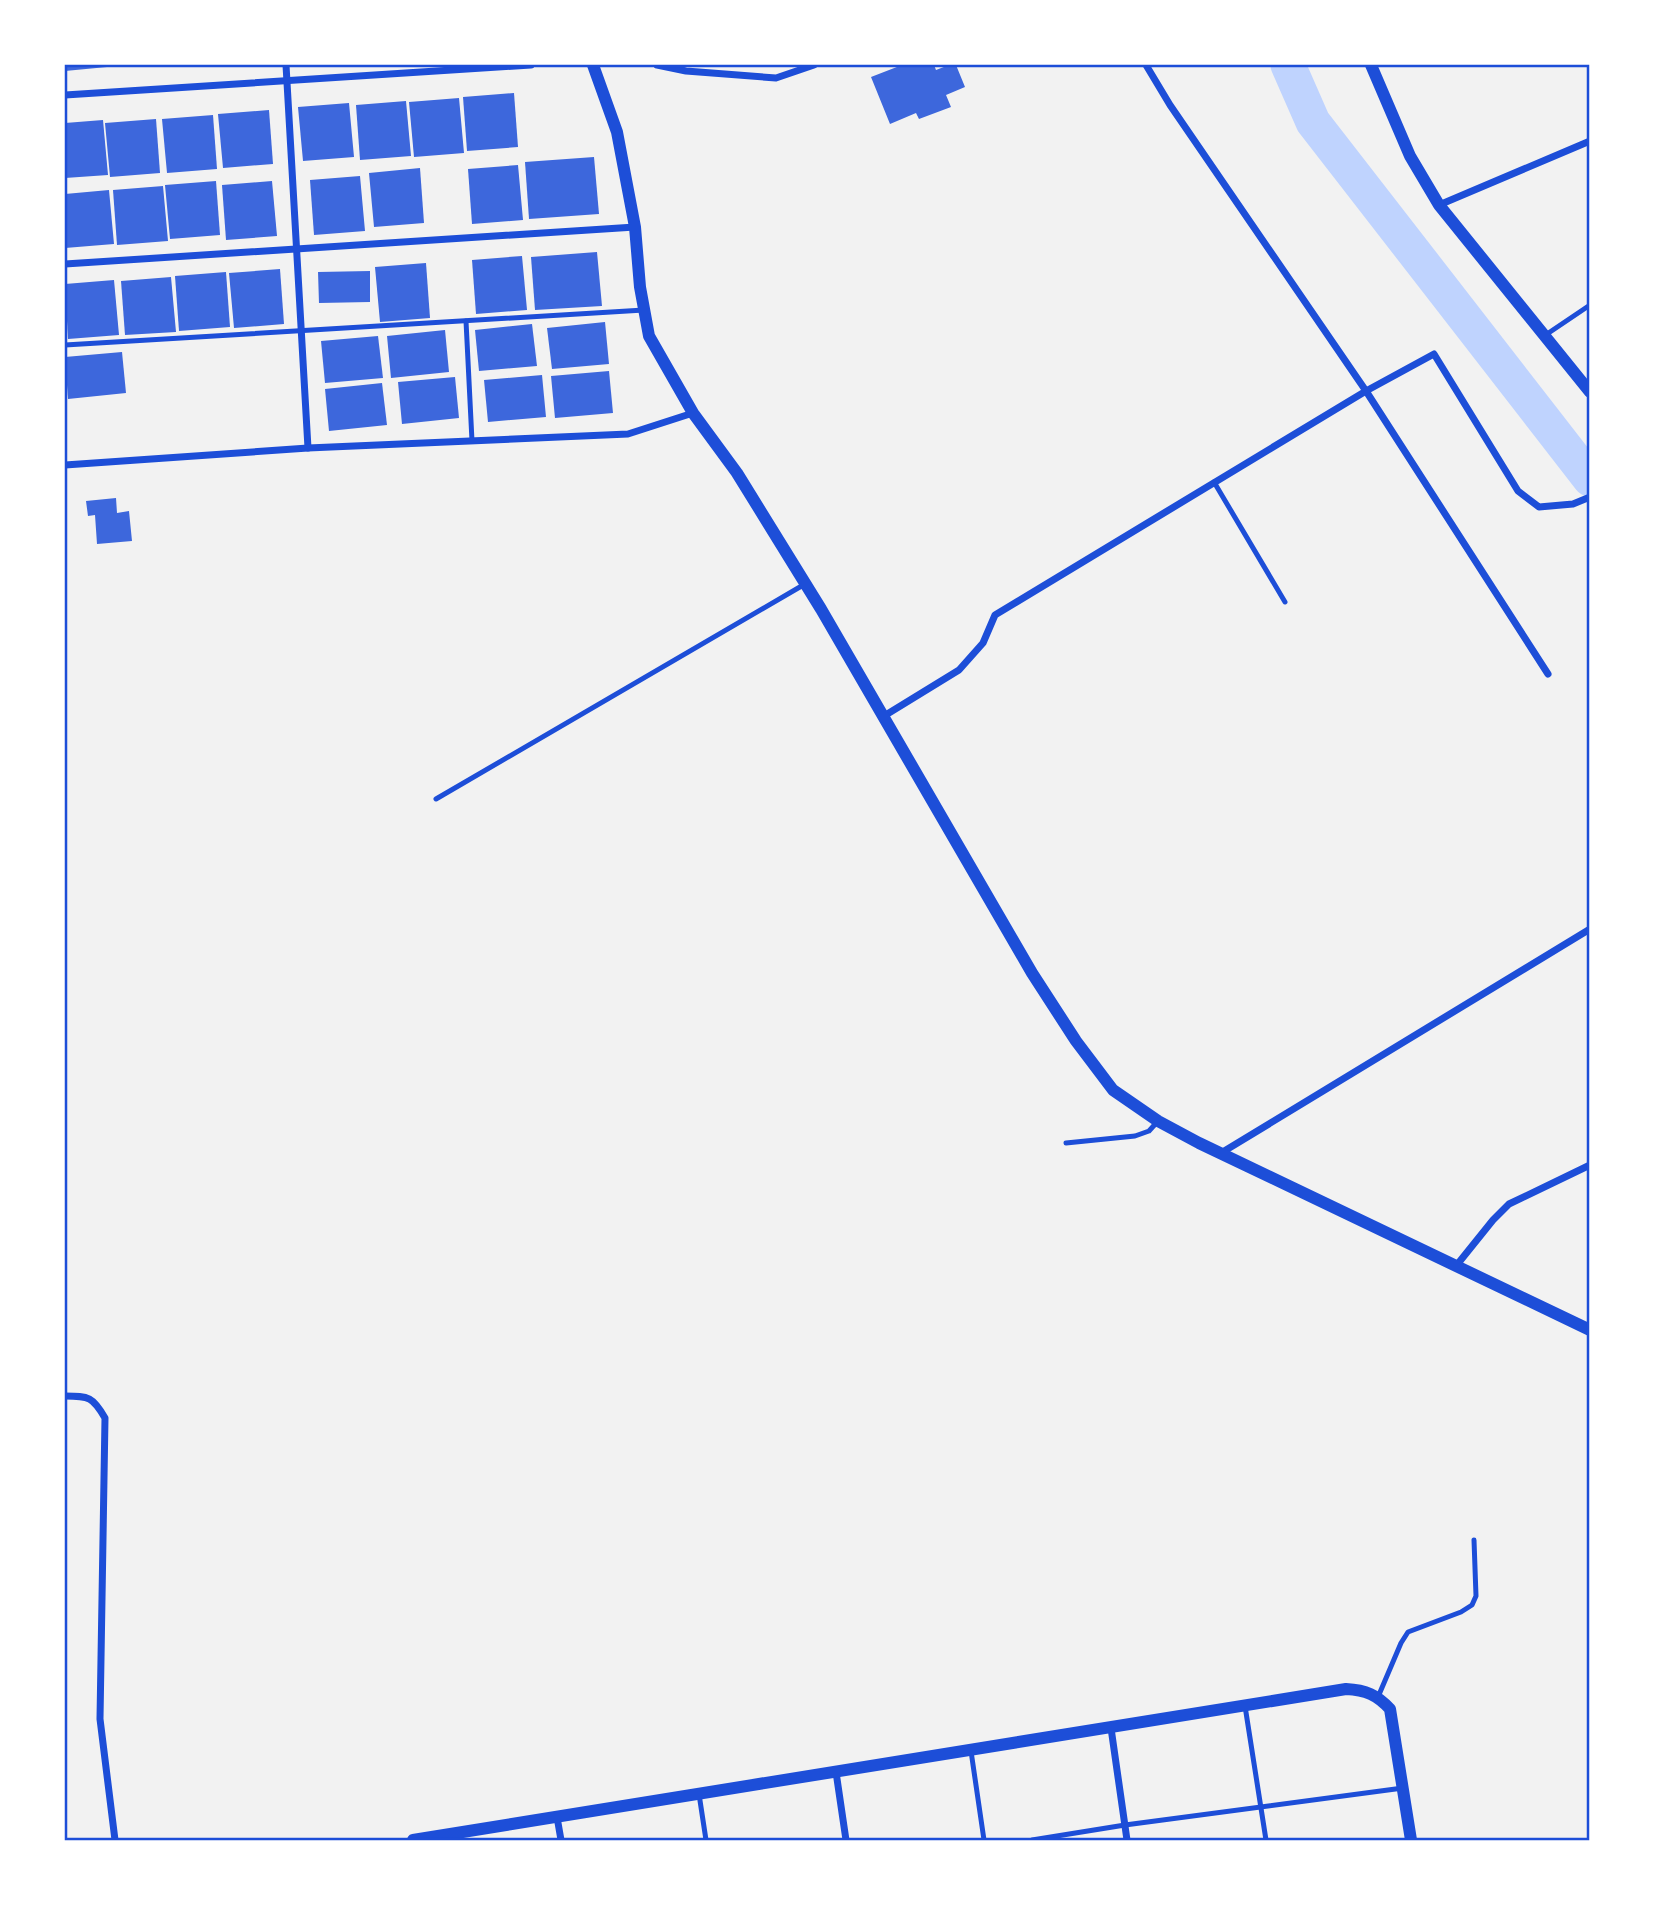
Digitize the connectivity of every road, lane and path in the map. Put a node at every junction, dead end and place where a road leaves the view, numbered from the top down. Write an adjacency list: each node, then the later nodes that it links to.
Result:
1 (286, 65): 8 (street)
2 (531, 65): 8 (street)
3 (593, 65): 12 (street)
4 (657, 65): 5 (street)
5 (814, 65)
6 (1146, 65): 21 (street)
7 (1371, 65): 11 (street)
8 (287, 80): 9 (street); 13 (street)
9 (65, 94)
10 (1590, 141): 11 (street)
11 (1439, 205): 19 (street)
12 (635, 227): 13 (street); 16 (street)
13 (296, 249): 14 (street); 18 (street)
14 (65, 264)
15 (1590, 304): 19 (lane)
16 (644, 310): 17 (lane); 23 (street)
17 (466, 321): 18 (lane); 24 (lane)
18 (301, 331): 20 (lane); 25 (street)
19 (1544, 336): 22 (street)
20 (65, 345)
21 (1366, 391): 27 (street); 28 (street); 31 (street)
22 (1590, 392)
23 (693, 413): 24 (street); 29 (street)
24 (472, 441): 25 (street)
25 (308, 448): 26 (street)
26 (65, 465)
27 (1214, 482): 30 (lane); 32 (street)
28 (1590, 497)
29 (806, 584): 32 (street); 33 (lane)
30 (1285, 602)
31 (1548, 674)
32 (884, 716): 35 (street)
33 (436, 799)
34 (1590, 929): 37 (street)
35 (1158, 1121): 36 (lane); 37 (street)
36 (1066, 1143)
37 (1220, 1153): 39 (street)
38 (1590, 1165): 39 (street)
39 (1456, 1266): 40 (street)
40 (1590, 1331)
41 (65, 1396): 53 (street)
42 (1474, 1540): 43 (lane)
43 (1378, 1697): 44 (street); 48 (street)
44 (1245, 1706): 45 (street); 50 (lane)
45 (1111, 1728): 46 (street); 52 (street)
46 (971, 1751): 47 (street); 58 (lane)
47 (836, 1772): 49 (street); 57 (street)
48 (1403, 1788): 50 (lane); 62 (street)
49 (699, 1794): 51 (street); 56 (lane)
50 (1261, 1807): 52 (lane); 61 (lane)
51 (557, 1817): 54 (street); 55 (street)
52 (1125, 1825): 59 (lane); 60 (street)
53 (115, 1840)
54 (413, 1840)
55 (561, 1840)
56 (706, 1840)
57 (846, 1840)
58 (984, 1840)
59 (1032, 1840)
60 (1127, 1840)
61 (1266, 1840)
62 (1411, 1840)

